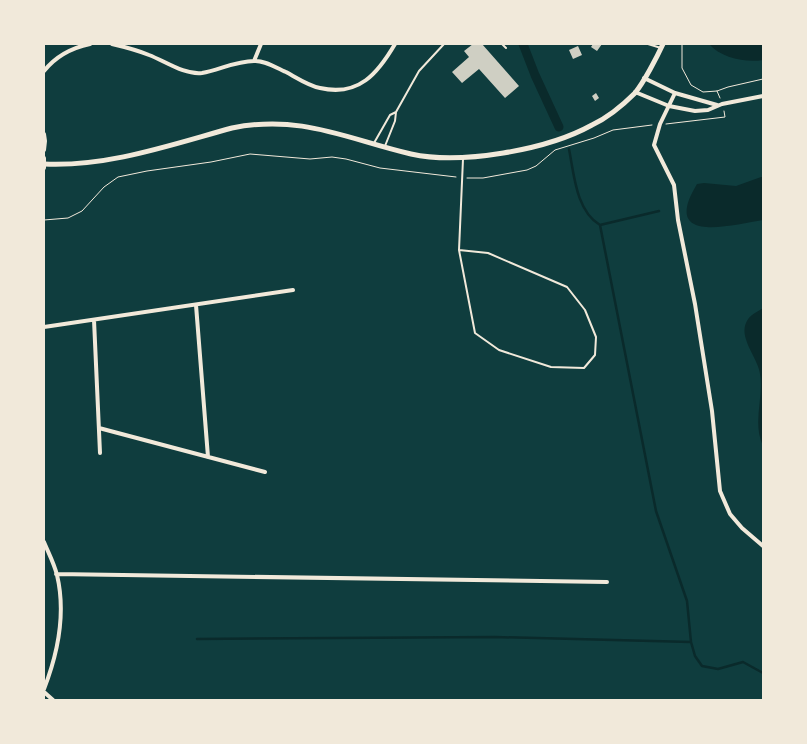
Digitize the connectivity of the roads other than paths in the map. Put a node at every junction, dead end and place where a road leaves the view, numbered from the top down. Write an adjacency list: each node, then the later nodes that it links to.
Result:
1 (90, 44): 11 (street)
2 (112, 44): 10 (street)
3 (261, 44): 10 (street)
4 (395, 44): 10 (street)
5 (444, 44): 18 (lane)
6 (502, 44): 9 (lane)
7 (648, 44): 8 (lane)
8 (662, 46): 12 (street)
9 (506, 48)
10 (254, 60)
11 (44, 71)
12 (644, 78): 13 (street); 14 (street)
13 (635, 92): 17 (street); 23 (street)
14 (676, 94): 16 (street); 17 (street)
15 (763, 96): 16 (street)
16 (720, 104): 17 (street)
17 (669, 106): 37 (street)
18 (396, 112): 20 (lane); 21 (lane)
19 (44, 134): 22 (street)
20 (374, 143): 21 (street); 25 (street)
21 (385, 147): 23 (street)
22 (44, 150)
23 (463, 157): 27 (lane)
24 (44, 158): 25 (street)
25 (44, 164): 26 (street)
26 (44, 168)
27 (459, 250): 27 (lane)
28 (293, 290): 29 (street)
29 (196, 305): 30 (street); 34 (street)
30 (94, 320): 31 (street); 32 (street)
31 (44, 327)
32 (100, 428): 33 (street); 34 (street)
33 (100, 453)
34 (208, 457): 35 (street)
35 (265, 472)
36 (44, 542): 38 (street)
37 (763, 546)
38 (56, 574): 39 (street); 40 (street)
39 (607, 582)
40 (44, 690): 41 (street)
41 (54, 700)

